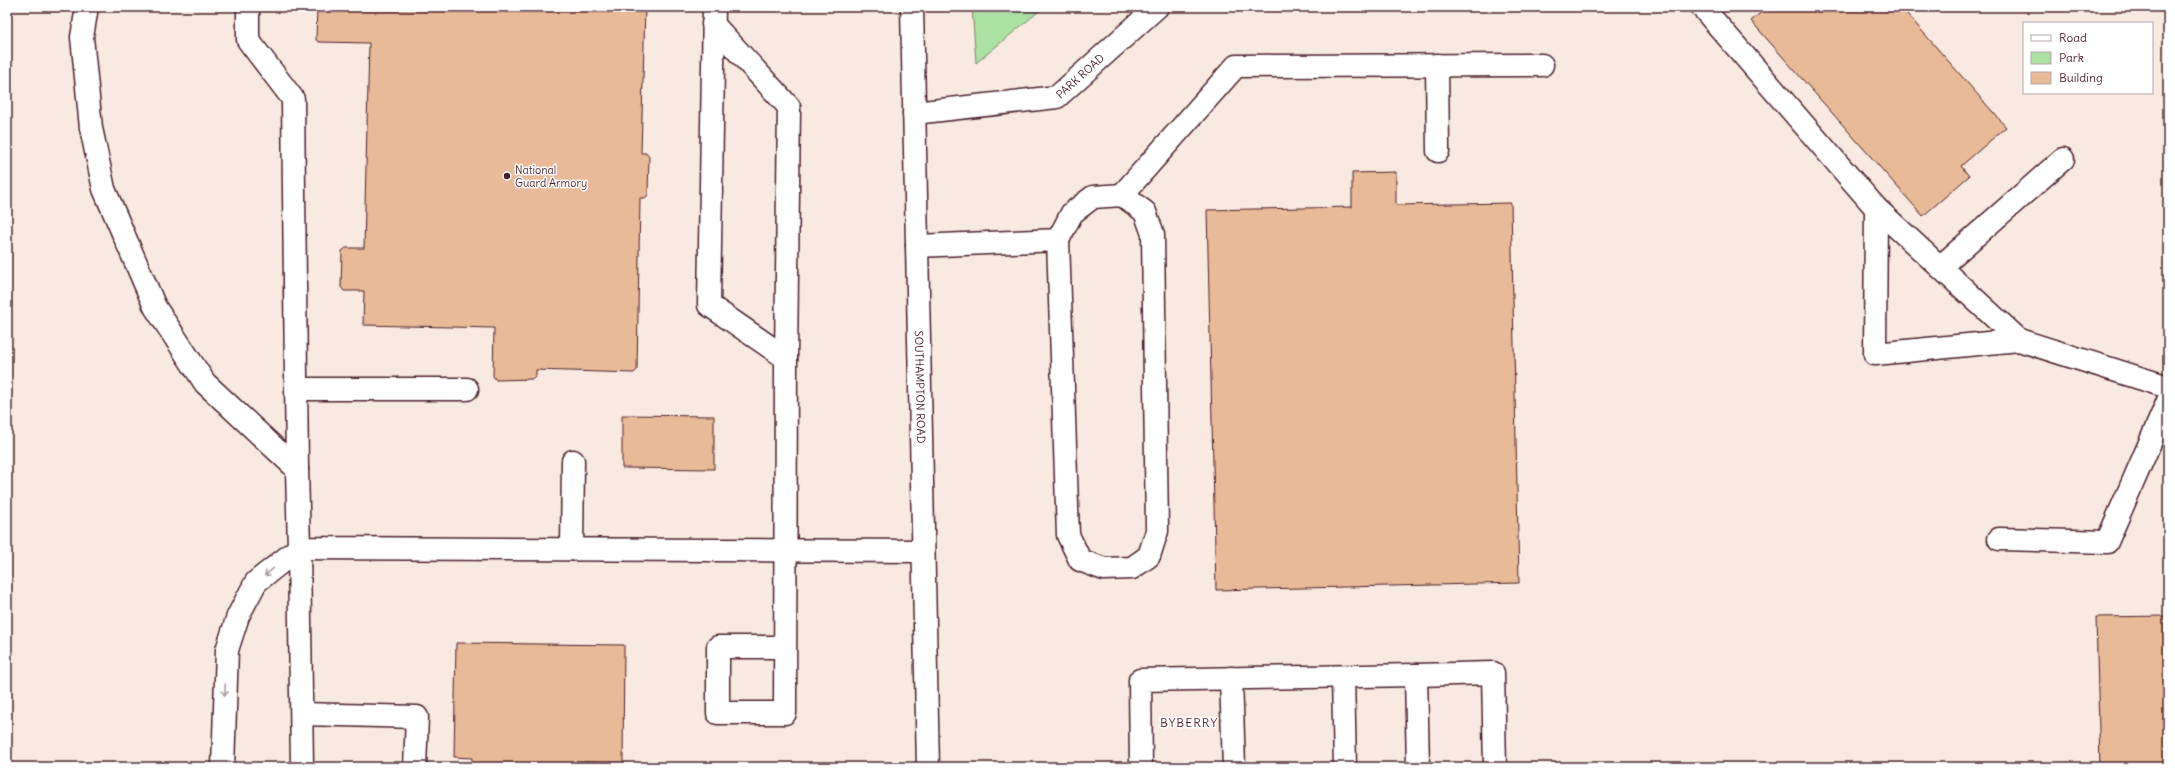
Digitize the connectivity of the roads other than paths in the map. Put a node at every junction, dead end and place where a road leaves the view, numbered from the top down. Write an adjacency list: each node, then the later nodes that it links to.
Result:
1 (87, 7): 24 (street)
2 (248, 7): 20 (street)
3 (912, 7): 9 (street, SOUTHAMPTON ROAD)
4 (1157, 7): 9 (street, PARK ROAD)
5 (1702, 7): 13 (street)
6 (713, 15): 18 (street); 18 (street)
7 (1437, 65): 8 (street); 10 (street); 12 (street)
8 (1542, 66)
9 (914, 113): 15 (street, SOUTHAMPTON ROAD)
10 (1438, 151)
11 (2064, 159): 16 (street)
12 (1122, 195): 14 (street); 14 (street)
13 (1876, 208): 16 (street); 17 (street)
14 (1058, 240): 15 (street)
15 (917, 246): 29 (street, SOUTHAMPTON ROAD)
16 (1940, 267): 17 (street)
17 (2019, 340): 19 (street)
18 (786, 358): 28 (street)
19 (2168, 387)
20 (296, 389): 21 (street); 24 (street)
21 (467, 389)
22 (2168, 401): 25 (street)
23 (573, 461): 27 (street)
24 (297, 469): 26 (street)
25 (1999, 539)
26 (299, 548): 27 (street); 34 (street); 35 (street, one-way to 35)
27 (572, 549): 28 (street)
28 (785, 550): 29 (street); 30 (street)
29 (923, 551): 38 (street, SOUTHAMPTON ROAD)
30 (785, 647)
31 (1416, 675): 32 (street); 42 (street); 43 (street)
32 (1343, 676): 33 (street); 41 (street)
33 (1231, 678): 39 (street); 40 (street)
34 (302, 714): 36 (street); 37 (street)
35 (223, 767)
36 (302, 767)
37 (415, 767)
38 (928, 767)
39 (1142, 767)
40 (1234, 767)
41 (1345, 767)
42 (1418, 767)
43 (1495, 767)

